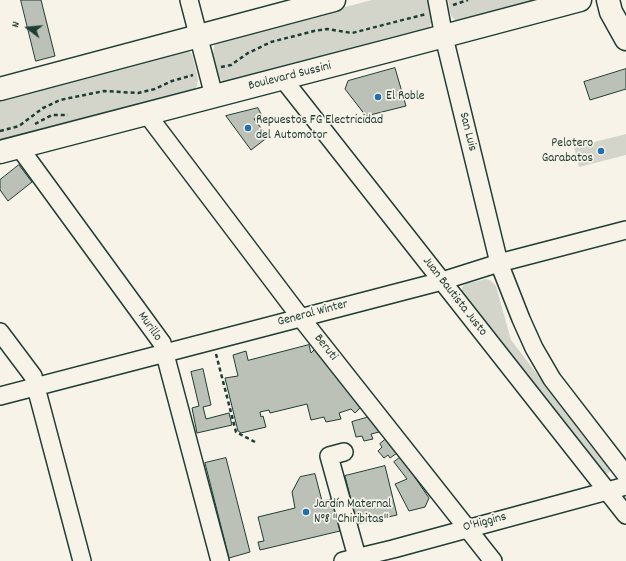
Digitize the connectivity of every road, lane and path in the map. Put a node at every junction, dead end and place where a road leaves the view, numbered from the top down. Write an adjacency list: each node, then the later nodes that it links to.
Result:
1 (188, 0): 7 (street)
2 (334, 0): 7 (main road)
3 (468, 0): 6 (path)
4 (580, 0): 8 (main road, Boulevard Sussini)
5 (608, 0): 9 (main road)
6 (438, 5): 8 (street, San Luis); 10 (path)
7 (197, 36): 10 (street); 12 (main road)
8 (444, 37): 11 (main road, Boulevard Sussini); 18 (street, San Luis)
9 (626, 40)
10 (207, 71): 13 (street); 15 (path)
11 (283, 79): 13 (main road, Boulevard Sussini); 19 (street, Juan Bautista Justo)
12 (0, 89)
13 (214, 96): 14 (main road, Boulevard Sussini)
14 (146, 113): 16 (main road, Boulevard Sussini); 20 (street, Beruti)
15 (0, 131)
16 (9, 150): 23 (street, Murillo)
17 (626, 230): 18 (street, General Winter)
18 (499, 263): 19 (street, General Winter); 28 (street)
19 (442, 281): 20 (street, General Winter); 30 (street, Juan Bautista Justo)
20 (301, 318): 22 (street, General Winter); 32 (street, Beruti)
21 (0, 332): 24 (street)
22 (212, 341): 23 (street, General Winter); 26 (path)
23 (165, 354): 24 (street, General Winter); 36 (street, Murillo)
24 (36, 386): 25 (street, General Winter); 35 (street)
25 (0, 396)
26 (255, 442)
27 (344, 452): 34 (street)
28 (626, 475)
29 (626, 486): 30 (street, O'Higgins)
30 (607, 490): 31 (street, Juan Bautista Justo); 32 (street, O'Higgins)
31 (626, 515)
32 (467, 528): 33 (street, O'Higgins); 37 (street, Beruti)
33 (394, 555): 34 (street, O'Higgins)
34 (350, 559)
35 (82, 561)
36 (220, 561)
37 (493, 561)

